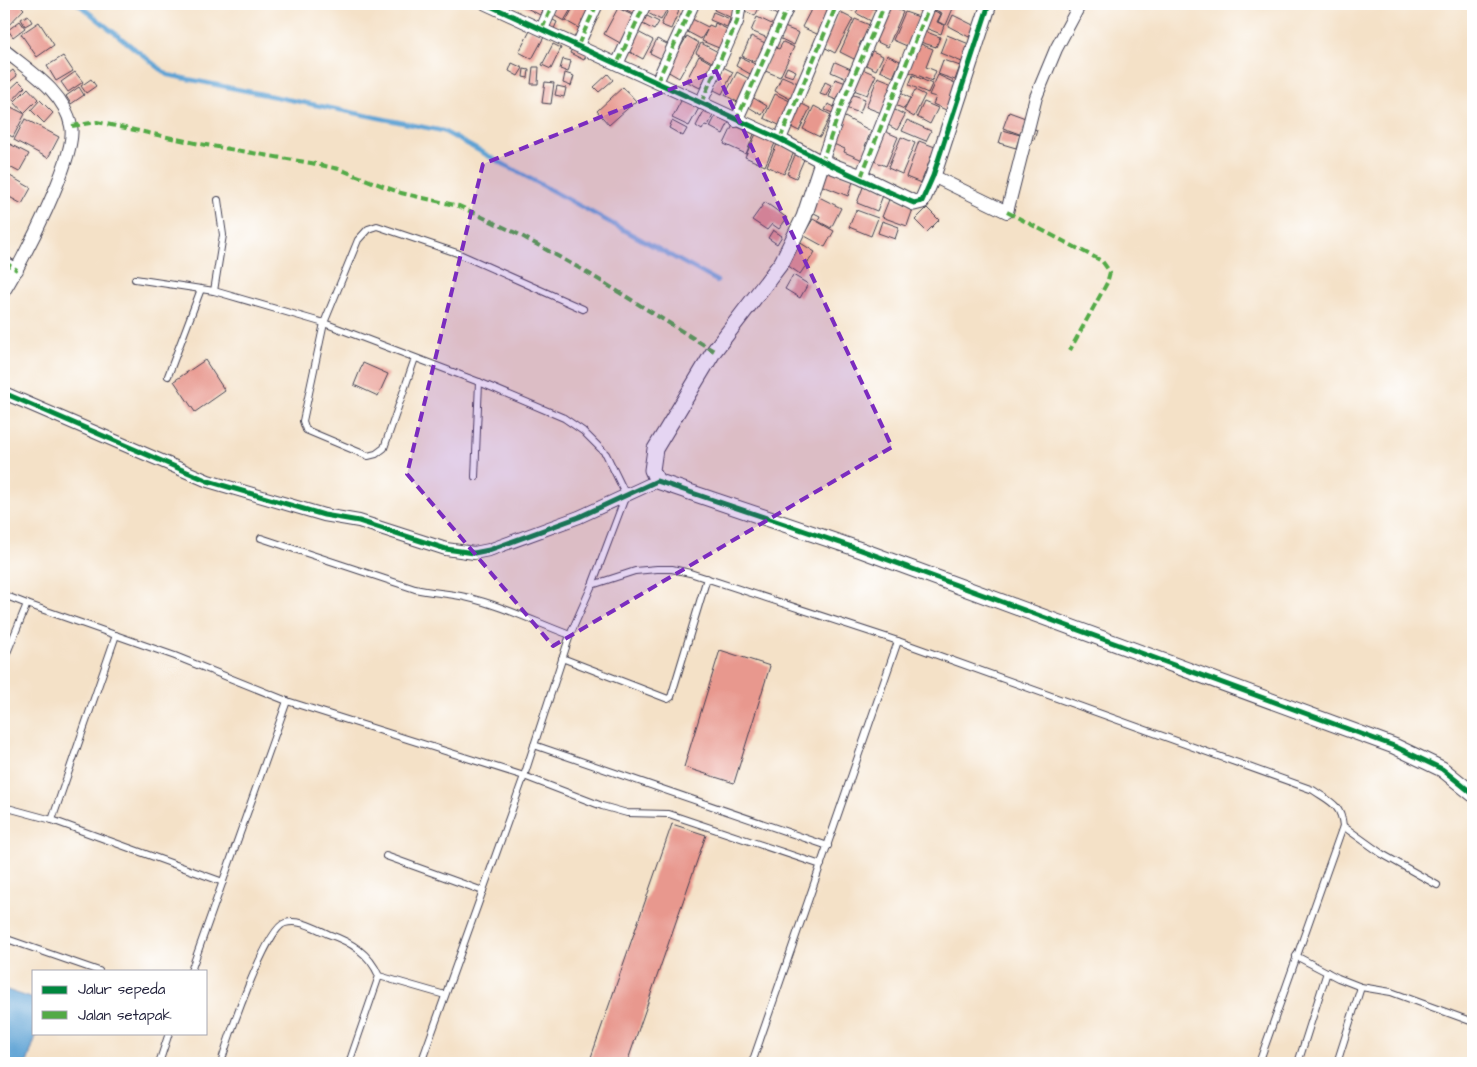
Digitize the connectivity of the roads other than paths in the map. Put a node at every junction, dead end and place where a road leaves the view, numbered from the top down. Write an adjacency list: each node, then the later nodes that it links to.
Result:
1 (553, 4): 13 (street)
2 (598, 4): 14 (street)
3 (645, 4): 16 (street)
4 (693, 4): 17 (street)
5 (740, 4): 18 (street)
6 (789, 4): 19 (street)
7 (837, 4): 20 (street)
8 (885, 4): 21 (street)
9 (930, 4): 23 (street)
10 (989, 4): 22 (street)
11 (1080, 4): 22 (street)
12 (494, 6): 13 (street)
13 (542, 28): 14 (street)
14 (578, 45): 16 (street)
15 (4, 50): 26 (street)
16 (618, 62): 17 (street)
17 (658, 82): 18 (street)
18 (702, 104): 19 (street)
19 (736, 121): 20 (street)
20 (780, 139): 21 (street)
21 (822, 162): 23 (street); 38 (street)
22 (933, 176): 23 (street)
23 (861, 177)
24 (218, 200): 30 (lane)
25 (4, 262): 26 (street)
26 (17, 270): 29 (street)
27 (135, 279): 28 (lane)
28 (201, 289): 30 (lane); 34 (lane)
29 (4, 291)
30 (214, 291): 32 (lane)
31 (583, 309): 32 (lane)
32 (324, 323): 33 (lane); 33 (lane)
33 (415, 358): 35 (lane)
34 (168, 376)
35 (479, 382): 37 (lane); 39 (lane)
36 (4, 393): 39 (street)
37 (475, 476)
38 (657, 481): 39 (street); 53 (street)
39 (626, 495): 42 (lane)
40 (261, 538): 46 (lane)
41 (707, 578): 42 (lane); 47 (lane); 48 (lane)
42 (592, 585): 46 (lane)
43 (4, 595): 44 (lane)
44 (27, 604): 45 (lane); 49 (lane)
45 (116, 635): 50 (lane); 55 (lane)
46 (570, 635): 48 (lane)
47 (898, 641): 56 (lane); 57 (lane)
48 (562, 658): 51 (lane)
49 (4, 660)
50 (287, 701): 52 (lane); 60 (lane)
51 (534, 745): 52 (lane); 57 (lane)
52 (524, 776): 59 (lane); 62 (lane)
53 (1473, 794)
54 (4, 807): 55 (lane)
55 (52, 820): 60 (lane)
56 (1343, 826): 61 (lane); 64 (lane)
57 (828, 846): 59 (lane)
58 (386, 856): 62 (lane)
59 (821, 865): 77 (lane)
60 (223, 882): 66 (lane)
61 (1437, 885)
62 (483, 891): 70 (lane)
63 (4, 938): 65 (lane)
64 (1296, 956): 67 (lane); 78 (lane)
65 (96, 970)
66 (191, 970)
67 (1327, 972): 69 (lane); 79 (lane)
68 (379, 976): 70 (lane); 74 (lane); 75 (lane)
69 (1360, 987): 71 (lane); 80 (lane)
70 (446, 995): 76 (lane)
71 (1473, 1022)
72 (169, 1034): 73 (lane)
73 (159, 1063)
74 (221, 1063)
75 (349, 1063)
76 (421, 1063)
77 (752, 1063)
78 (1259, 1063)
79 (1298, 1063)
80 (1336, 1063)

